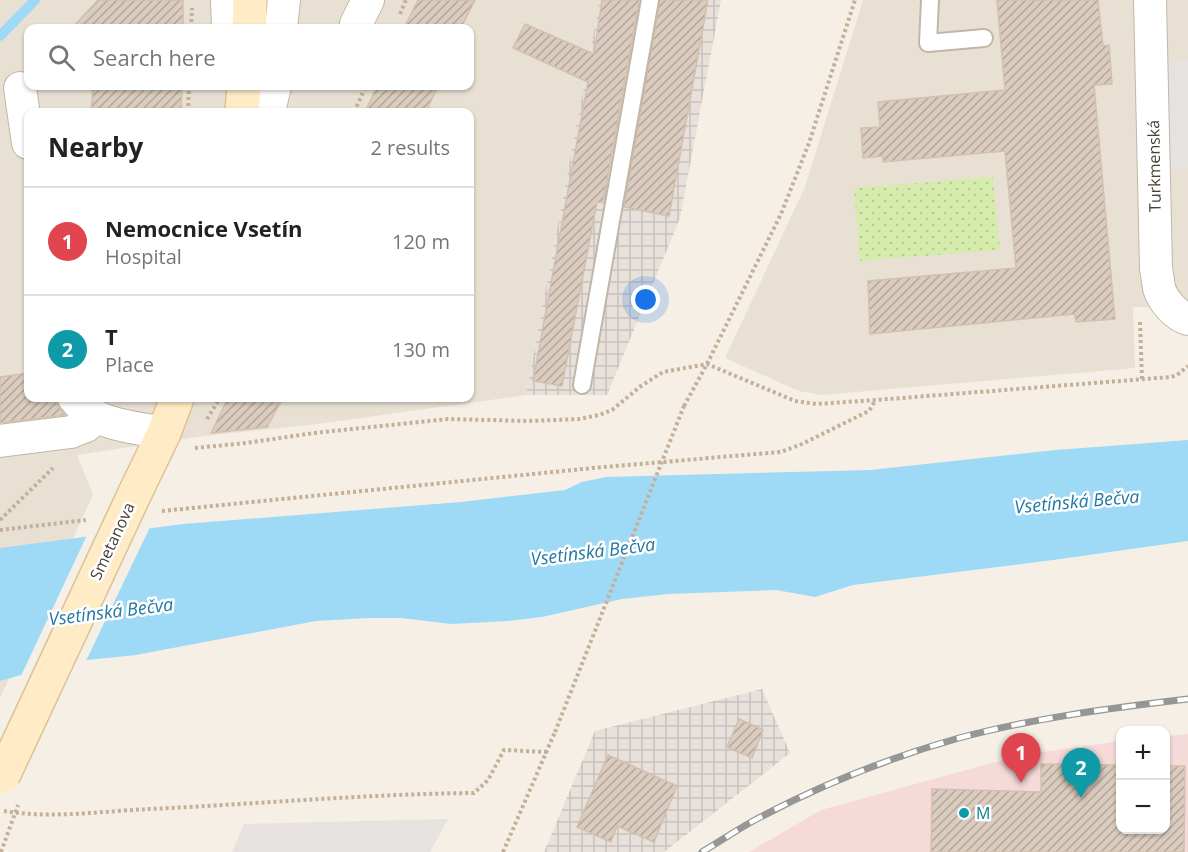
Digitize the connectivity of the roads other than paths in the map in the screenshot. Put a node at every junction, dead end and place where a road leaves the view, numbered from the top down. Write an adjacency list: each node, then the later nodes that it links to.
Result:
1 (227, 0): 7 (street)
2 (250, 0): 8 (street)
3 (284, 0): 9 (street)
4 (650, 0): 20 (lane)
5 (930, 0): 10 (lane)
6 (1150, 0): 19 (street, Turkmenská)
7 (228, 24)
8 (249, 24)
9 (281, 24)
10 (984, 38)
11 (20, 88): 18 (street)
12 (230, 90): 15 (street)
13 (244, 90): 16 (street)
14 (274, 90): 17 (street)
15 (232, 108)
16 (242, 108)
17 (270, 108)
18 (24, 116)
19 (1188, 319)
20 (582, 385)
21 (177, 402): 24 (street, Smetanova)
22 (85, 407): 23 (street); 24 (street)
23 (0, 441)
24 (176, 441): 25 (street, Smetanova, bridge)
25 (8, 787)

